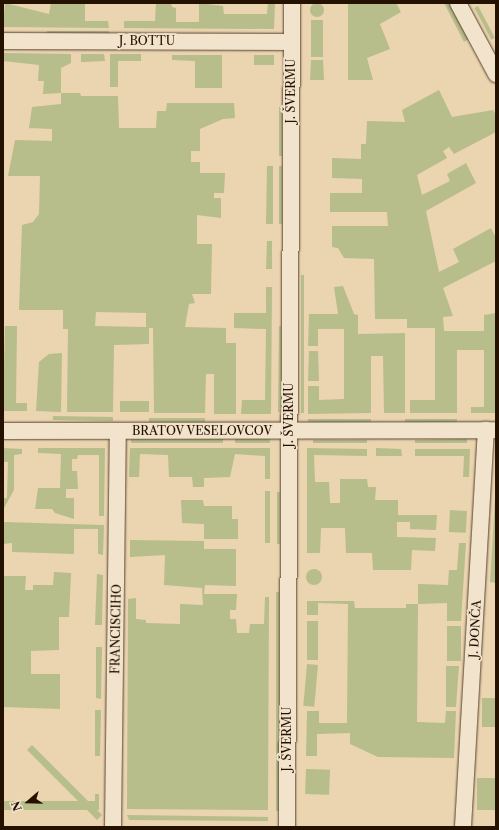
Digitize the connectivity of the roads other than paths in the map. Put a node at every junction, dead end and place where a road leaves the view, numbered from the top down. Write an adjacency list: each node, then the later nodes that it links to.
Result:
1 (292, 3): 4 (street, J. ŠVERMU)
2 (458, 3): 5 (street)
3 (3, 41): 4 (street, J. BOTTU)
4 (291, 42): 9 (street, J. ŠVERMU)
5 (496, 74)
6 (3, 430): 8 (street, BRATOV VESELOVCOV)
7 (491, 430): 9 (street, BRATOV VESELOVCOV); 12 (street, J. DONČA)
8 (118, 431): 9 (street, BRATOV VESELOVCOV); 10 (street, FRANCISCIHO)
9 (289, 431): 11 (street, J. ŠVERMU)
10 (113, 827)
11 (287, 827)
12 (463, 827)

